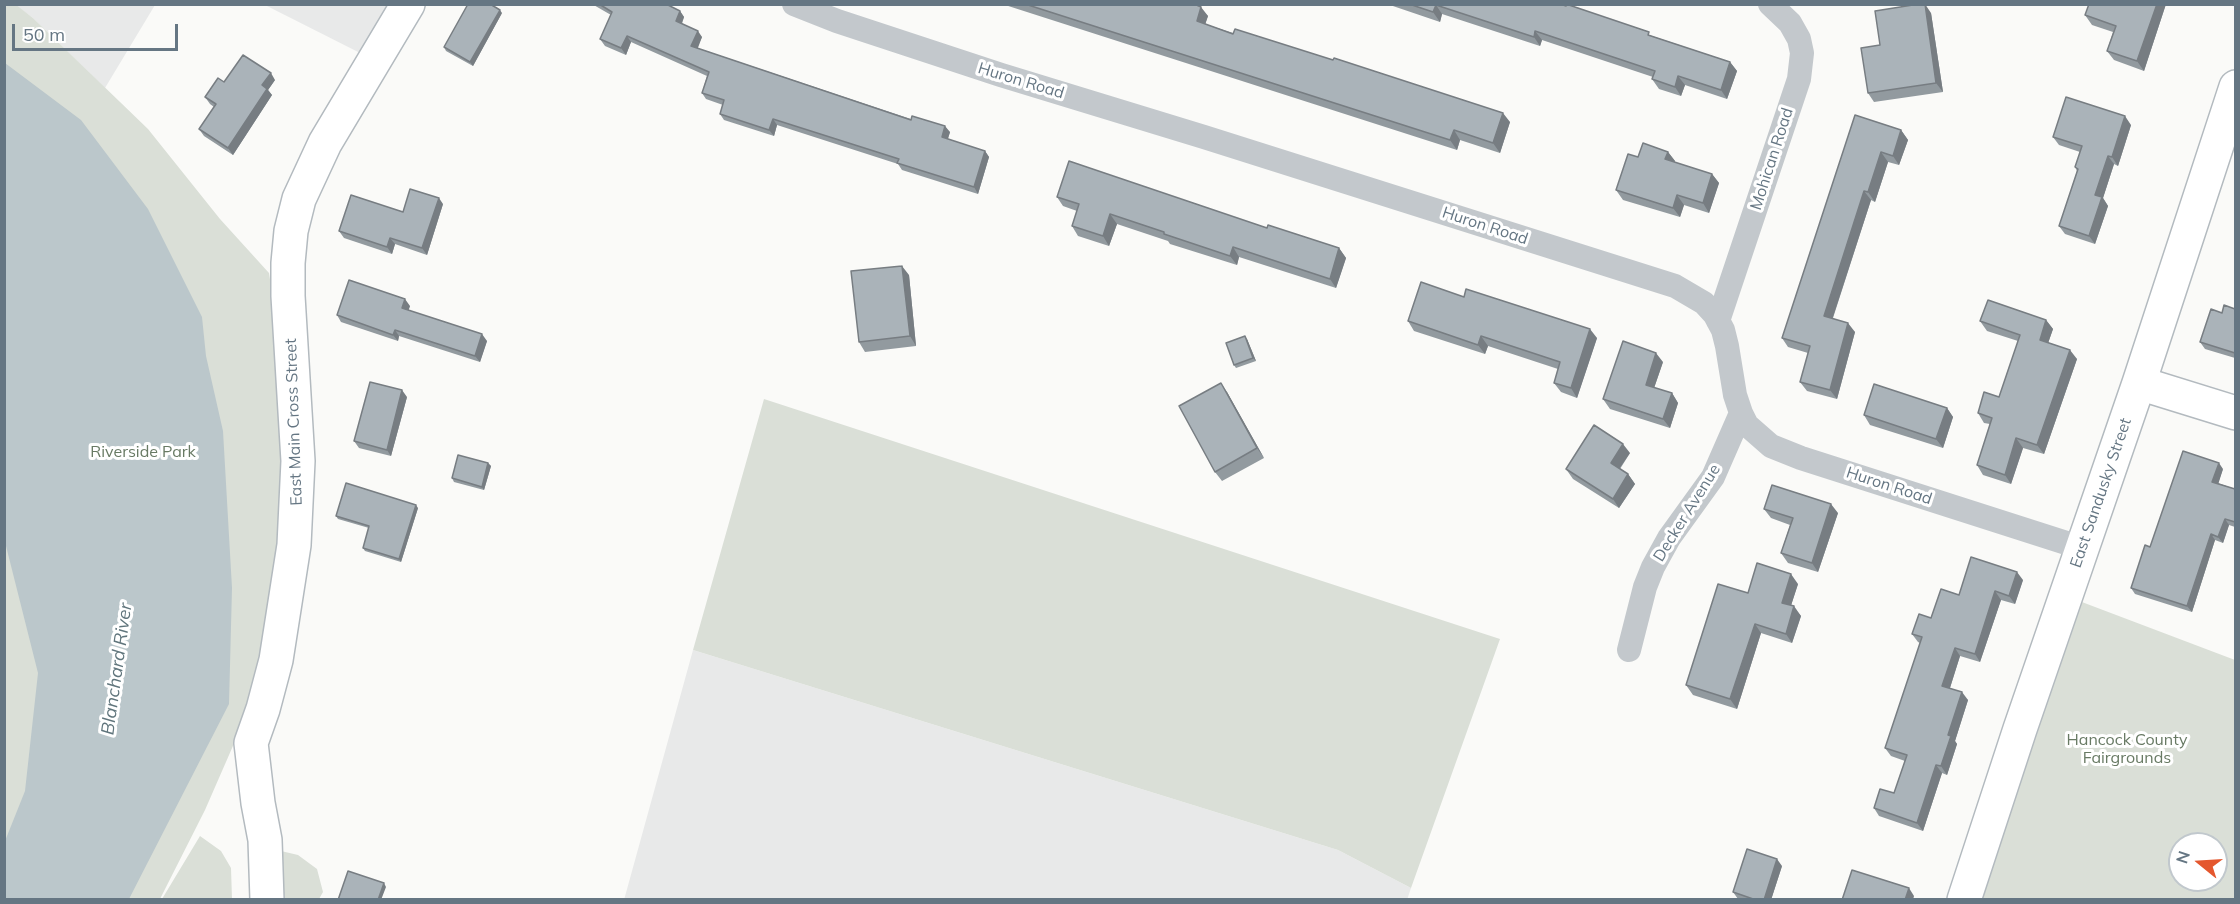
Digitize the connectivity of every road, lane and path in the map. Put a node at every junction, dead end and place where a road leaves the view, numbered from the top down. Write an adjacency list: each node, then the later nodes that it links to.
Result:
1 (408, 4): 11 (main road, East Main Cross Street)
2 (794, 4): 5 (street, Huron Road)
3 (1770, 4): 5 (street, Mohican Road)
4 (2235, 87): 6 (main road, East Sandusky Street)
5 (1718, 321): 7 (street, Huron Road)
6 (2139, 383): 8 (main road); 9 (main road, East Sandusky Street)
7 (1741, 413): 9 (street, Huron Road); 10 (street, Decker Avenue)
8 (2235, 413)
9 (2082, 548): 12 (main road, East Sandusky Street)
10 (1629, 650)
11 (267, 900)
12 (1964, 900)

